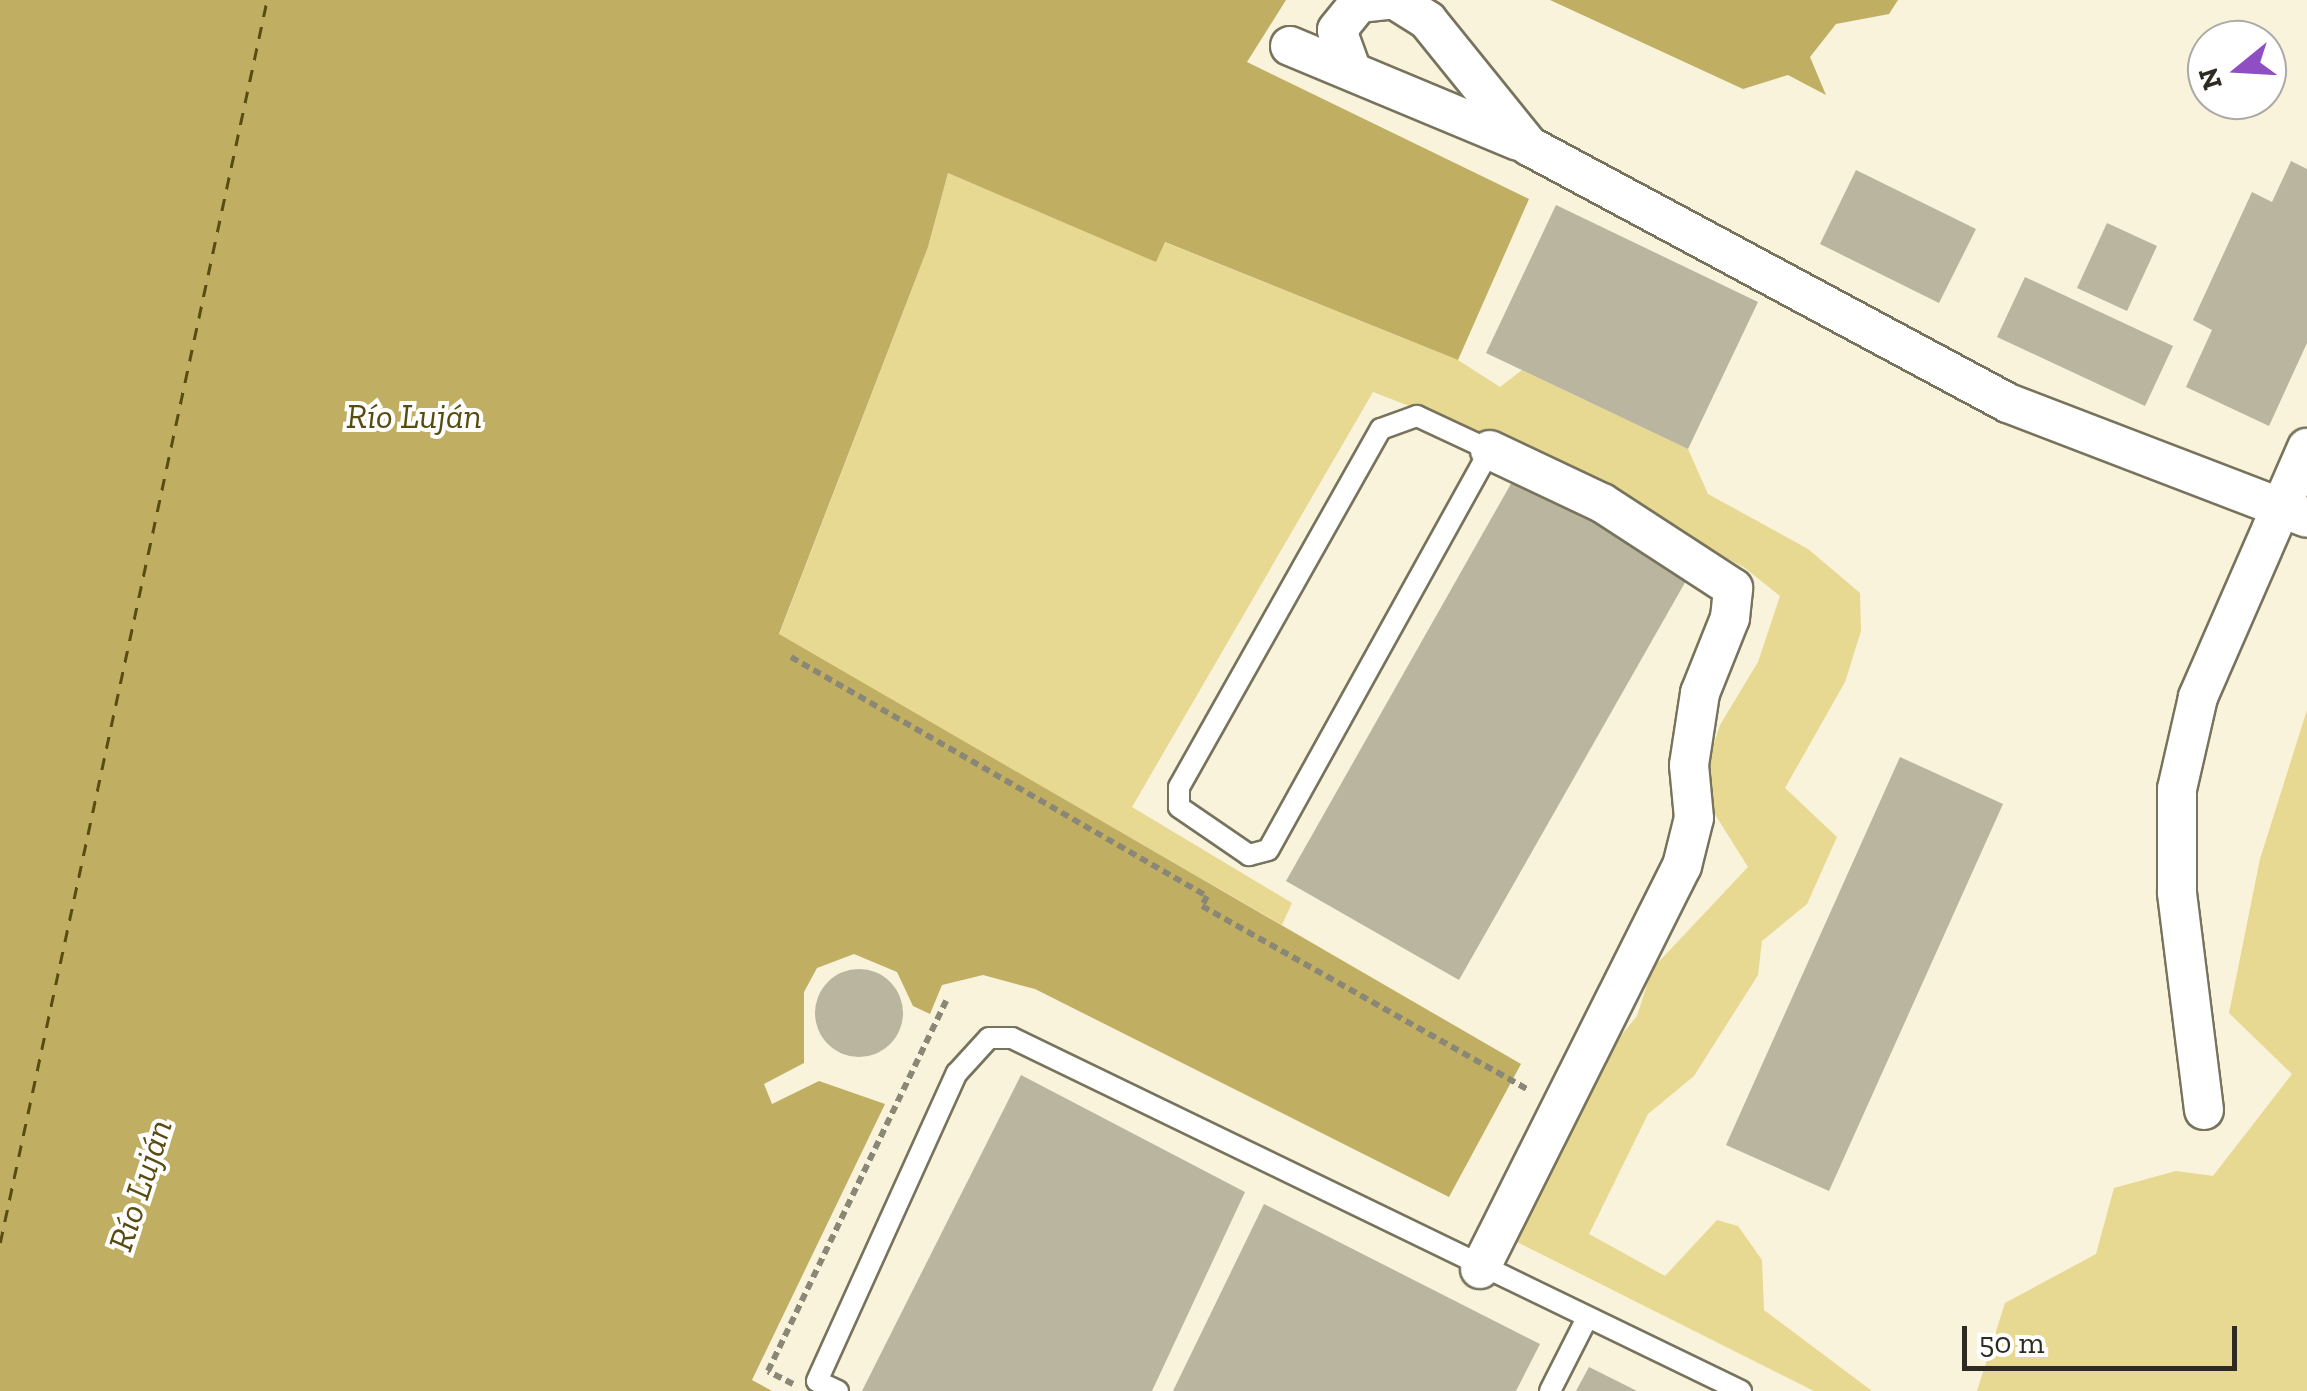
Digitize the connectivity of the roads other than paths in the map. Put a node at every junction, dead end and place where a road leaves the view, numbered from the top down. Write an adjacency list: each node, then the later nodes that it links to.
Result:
1 (1392, 0): 3 (street); 4 (street)
2 (1290, 46): 3 (street)
3 (1350, 66): 4 (street)
4 (1530, 146): 7 (street)
5 (2307, 448): 7 (street)
6 (1490, 450): 6 (lane); 9 (street)
7 (2296, 514): 8 (street)
8 (2204, 1110)
9 (1480, 1268): 10 (lane); 11 (lane)
10 (1587, 1318): 12 (lane); 13 (lane)
11 (838, 1391)
12 (1550, 1391)
13 (1742, 1391)

